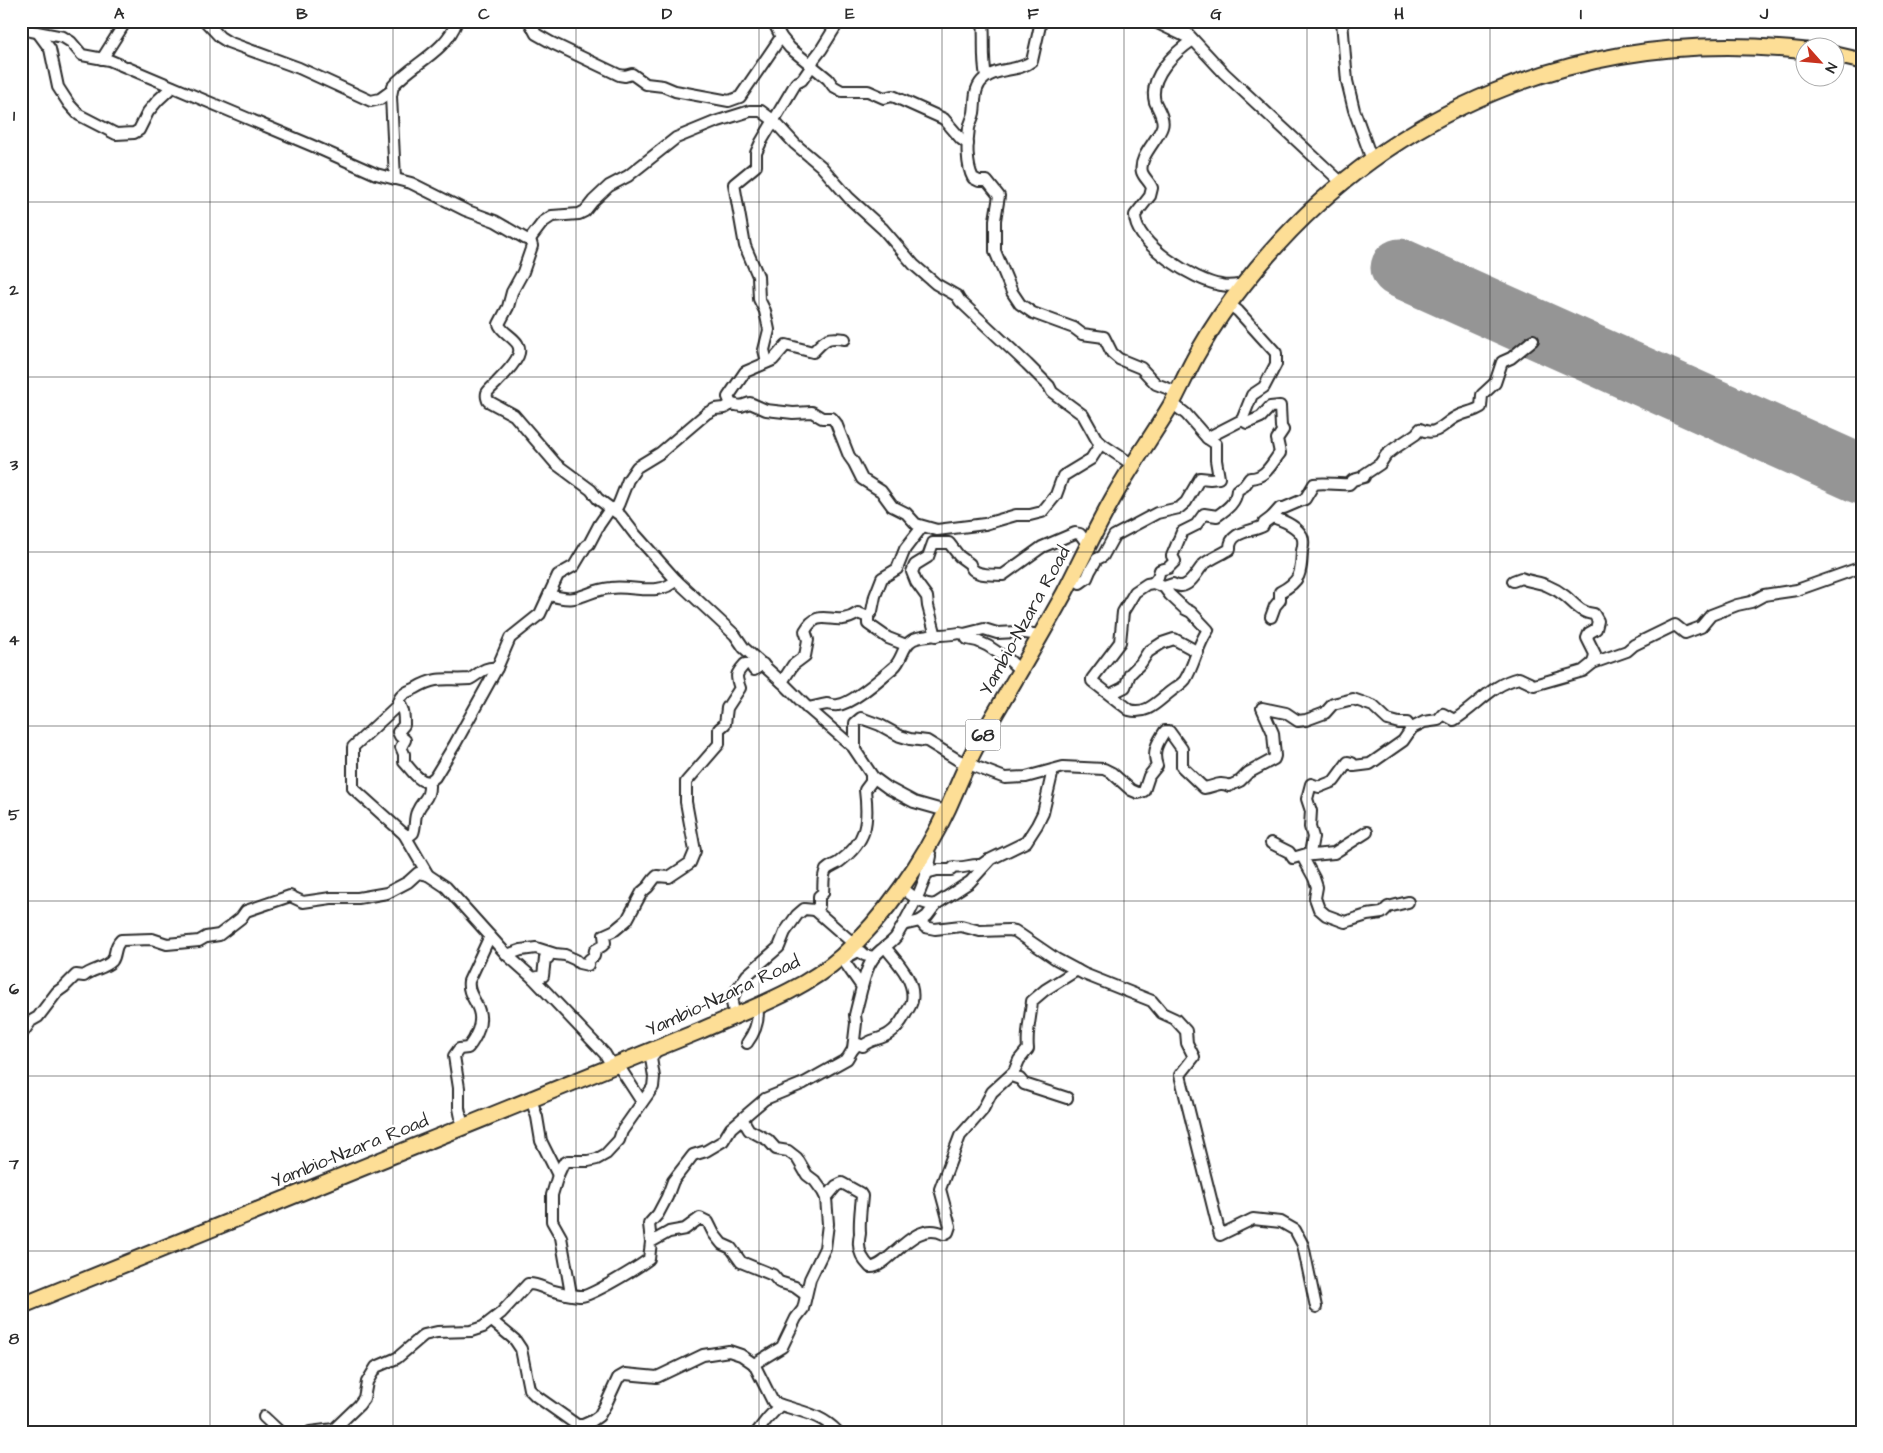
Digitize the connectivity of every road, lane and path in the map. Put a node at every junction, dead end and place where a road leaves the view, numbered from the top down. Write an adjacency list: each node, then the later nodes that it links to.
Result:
1 (126, 21): 18 (street)
2 (205, 21): 23 (street)
3 (456, 21): 23 (street)
4 (529, 21): 14 (street)
5 (773, 21): 14 (street)
6 (840, 21): 20 (street)
7 (983, 21): 21 (street)
8 (1041, 21): 21 (street)
9 (1153, 21): 15 (street)
10 (1176, 21): 15 (street)
11 (1342, 21): 26 (street)
12 (21, 29): 13 (street)
13 (40, 34): 18 (street); 22 (street)
14 (781, 37): 20 (street)
15 (1192, 40): 28 (street); 30 (street)
16 (1796, 50): 26 (main road, Yambio-Nzara Road / 68)
17 (1846, 57): 19 (main road)
18 (102, 59): 22 (street)
19 (1862, 61)
20 (812, 65): 24 (street); 25 (street)
21 (986, 76): 25 (street)
22 (172, 87): 27 (street)
23 (391, 91): 27 (street)
24 (773, 120): 29 (street); 34 (street); 39 (street)
25 (968, 144): 35 (street)
26 (1372, 160): 28 (main road, Yambio-Nzara Road / 68)
27 (395, 179): 29 (street)
28 (1342, 183): 30 (main road, Yambio-Nzara Road / 68)
29 (530, 239): 41 (street)
30 (1244, 284): 31 (main road, Yambio-Nzara Road / 68)
31 (1229, 304): 35 (main road, Yambio-Nzara Road / 68); 37 (street)
32 (846, 338): 34 (street)
33 (1533, 340): 42 (street)
34 (766, 362): 36 (street)
35 (1175, 398): 38 (street); 40 (main road, Yambio-Nzara Road / 68)
36 (730, 404): 41 (street); 43 (street)
37 (1242, 420): 38 (street); 51 (street)
38 (1207, 438): 48 (street)
39 (1103, 446): 40 (street); 43 (street)
40 (1133, 465): 44 (main road, Yambio-Nzara Road / 68)
41 (613, 509): 49 (street); 53 (street)
42 (1272, 517): 52 (street); 55 (street)
43 (922, 527): 47 (street)
44 (1089, 546): 45 (street); 48 (main road, Yambio-Nzara Road / 68)
45 (915, 565): 47 (street); 58 (street)
46 (1862, 567): 61 (street)
47 (897, 569): 54 (street)
48 (1072, 577): 57 (main road, Yambio-Nzara Road / 68)
49 (676, 580): 53 (street); 62 (street)
50 (1513, 581): 61 (street)
51 (1153, 583): 52 (street); 66 (street)
52 (1164, 587): 60 (street)
53 (550, 595): 63 (street)
54 (868, 617): 59 (street); 65 (street)
55 (1271, 617)
56 (964, 634): 57 (street); 58 (street); 64 (street)
57 (1041, 635): 64 (main road, Yambio-Nzara Road / 68)
58 (936, 636): 59 (street)
59 (906, 645): 68 (street)
60 (1198, 652): 66 (street); 66 (street)
61 (1593, 663): 69 (street)
62 (762, 664): 65 (street); 93 (street)
63 (497, 668): 67 (street); 74 (street)
64 (1021, 671): 71 (main road, Yambio-Nzara Road / 68)
65 (782, 682): 68 (street)
66 (1113, 696)
67 (399, 704): 74 (street); 77 (street)
68 (808, 708): 70 (street)
69 (1412, 729): 72 (street); 79 (street)
70 (855, 749): 71 (street); 73 (street)
71 (967, 763): 72 (street); 75 (main road, Yambio-Nzara Road / 68)
72 (1053, 770): 80 (street)
73 (871, 775): 75 (street); 87 (street)
74 (429, 782): 77 (street)
75 (946, 811): 81 (main road, Yambio-Nzara Road / 68)
76 (1367, 832): 79 (street)
77 (404, 834): 82 (street)
78 (1271, 843): 79 (street)
79 (1302, 856): 85 (street)
80 (990, 858): 81 (street); 86 (street)
81 (921, 874): 83 (main road, Yambio-Nzara Road / 68); 84 (street)
82 (428, 875): 90 (street); 102 (street)
83 (901, 888): 84 (street); 91 (main road, Yambio-Nzara Road / 68)
84 (915, 900): 86 (street); 89 (street)
85 (1408, 902)
86 (936, 904): 88 (street)
87 (815, 910): 91 (street); 101 (street)
88 (920, 921): 89 (street); 97 (street)
89 (903, 925): 92 (street)
90 (490, 936): 94 (street); 112 (street)
91 (854, 944): 96 (main road, Yambio-Nzara Road / 68)
92 (884, 947): 95 (street); 105 (street)
93 (550, 953): 94 (street); 98 (street)
94 (508, 955): 98 (street)
95 (873, 957): 96 (street); 99 (street)
96 (842, 958): 99 (street); 100 (main road, Yambio-Nzara Road / 68)
97 (1077, 970): 107 (street); 119 (street)
98 (533, 978): 106 (street)
99 (862, 987): 105 (street)
100 (757, 1006): 101 (main road, Yambio-Nzara Road / 68); 103 (street)
101 (735, 1016): 104 (main road, Yambio-Nzara Road / 68)
102 (21, 1035)
103 (747, 1043)
104 (659, 1048): 106 (main road, Yambio-Nzara Road / 68); 110 (street)
105 (853, 1049): 111 (street)
106 (615, 1066): 109 (main road, Yambio-Nzara Road / 68); 110 (street)
107 (1011, 1076): 108 (street); 114 (street)
108 (1067, 1098)
109 (531, 1099): 112 (main road, Yambio-Nzara Road / 68); 113 (street)
110 (642, 1102): 113 (street)
111 (742, 1120): 114 (street); 115 (street)
112 (460, 1128): 118 (main road, Yambio-Nzara Road / 68)
113 (558, 1174): 116 (street)
114 (826, 1198): 117 (street)
115 (651, 1242): 116 (street); 117 (street)
116 (572, 1294): 120 (street)
117 (806, 1295): 121 (street)
118 (21, 1306)
119 (1316, 1308)
120 (492, 1321): 121 (street); 125 (street)
121 (754, 1364): 122 (street)
122 (780, 1405): 126 (street); 127 (street)
123 (264, 1417): 124 (street)
124 (280, 1432)
125 (310, 1432)
126 (757, 1432)
127 (838, 1432)

